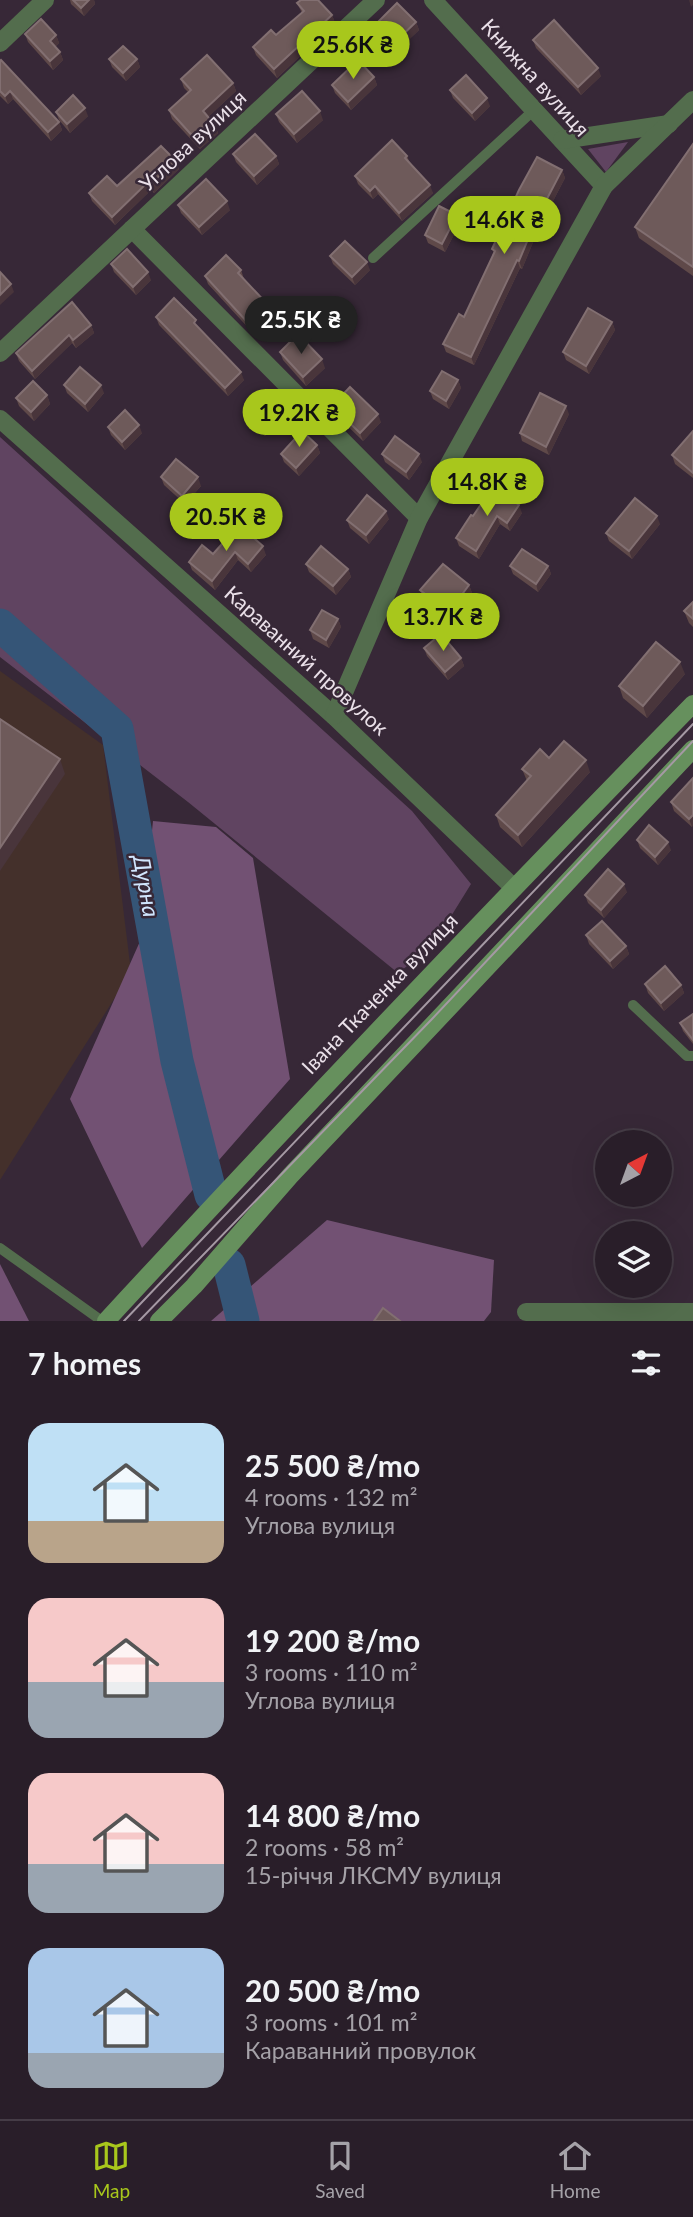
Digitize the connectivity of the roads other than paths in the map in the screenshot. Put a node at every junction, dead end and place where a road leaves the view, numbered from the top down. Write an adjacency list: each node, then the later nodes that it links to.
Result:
1 (45, 0): 4 (street)
2 (376, 0): 10 (street, Углова вулиця)
3 (433, 0): 6 (street, Книжна вулиця)
4 (0, 43)
5 (693, 100): 7 (street)
6 (534, 110): 8 (street, Книжна вулиця); 11 (lane)
7 (668, 124): 8 (street); 9 (street)
8 (562, 140): 9 (street, Книжна вулиця)
9 (604, 186): 14 (street)
10 (132, 229): 12 (street, Углова вулиця); 14 (street)
11 (373, 258)
12 (0, 353)
13 (0, 419): 16 (street, Караванний провулок)
14 (419, 518): 16 (street)
15 (693, 704): 18 (main road, Івана Ткаченка вулиця)
16 (334, 716): 18 (street, Караванний провулок)
17 (693, 749): 25 (main road)
18 (513, 887): 24 (main road, Івана Ткаченка вулиця)
19 (633, 1005): 20 (lane)
20 (693, 1056)
21 (0, 1248): 24 (lane)
22 (693, 1312): 23 (street)
23 (523, 1317)
24 (104, 1321)
25 (159, 1321)

